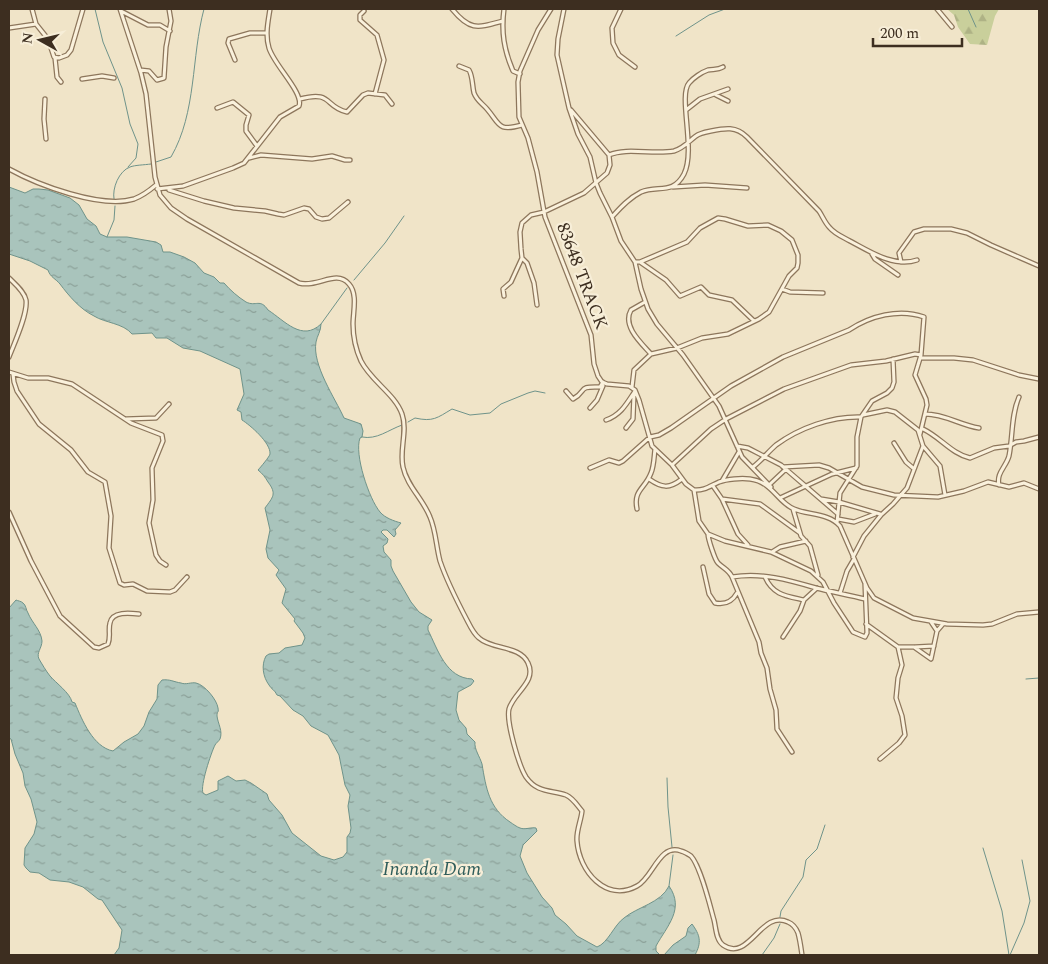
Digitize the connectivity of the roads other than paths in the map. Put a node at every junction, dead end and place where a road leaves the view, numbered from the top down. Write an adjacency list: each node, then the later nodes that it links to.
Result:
1 (32, 9): 14 (street)
2 (83, 9): 19 (street)
3 (169, 9): 17 (street)
4 (270, 9): 18 (street)
5 (452, 9): 13 (street)
6 (504, 9): 13 (street)
7 (551, 9): 25 (street, 83648 TRACK)
8 (564, 9): 37 (street)
9 (621, 9): 23 (street)
10 (937, 9): 15 (street)
11 (120, 10): 17 (street); 24 (street)
12 (364, 12): 30 (street)
13 (503, 21): 25 (street)
14 (36, 24): 16 (street); 19 (street)
15 (952, 27)
16 (9, 28)
17 (170, 31): 24 (street)
18 (267, 34): 20 (street); 33 (street)
19 (55, 58): 28 (street)
20 (234, 60)
21 (459, 66): 39 (street)
22 (723, 67): 38 (street)
23 (635, 68)
24 (140, 70): 48 (street)
25 (520, 74): 39 (street, 83648 TRACK)
26 (114, 78): 27 (street)
27 (82, 79)
28 (62, 82)
29 (728, 89): 31 (street)
30 (375, 94): 33 (street); 35 (street)
31 (716, 94): 34 (street); 38 (street)
32 (45, 99): 40 (street)
33 (300, 99): 42 (street)
34 (728, 100)
35 (392, 104)
36 (217, 108): 42 (street)
37 (569, 108): 43 (street); 47 (street)
38 (686, 110): 41 (street)
39 (522, 125): 53 (street, 83648 TRACK)
40 (46, 139)
41 (689, 143): 43 (street); 49 (street); 55 (street)
42 (257, 146): 44 (street)
43 (609, 155): 47 (street)
44 (248, 158): 45 (street); 50 (street)
45 (350, 160)
46 (9, 169): 48 (street)
47 (596, 183): 53 (street); 54 (street)
48 (157, 187): 50 (street); 166 (street)
49 (674, 187): 51 (street); 54 (street)
50 (166, 188): 52 (street)
51 (746, 188)
52 (348, 202)
53 (544, 212): 56 (street); 78 (street, 83648 TRACK)
54 (612, 218): 58 (street)
55 (872, 254): 60 (street); 62 (street)
56 (522, 258): 66 (street); 68 (street)
57 (917, 260): 60 (street)
58 (635, 262): 59 (street); 67 (street)
59 (640, 262): 64 (street); 69 (street)
60 (901, 262): 61 (street)
61 (1039, 266)
62 (898, 275)
63 (9, 278): 73 (street)
64 (782, 289): 65 (street); 69 (street)
65 (823, 294)
66 (504, 296)
67 (645, 302): 70 (street); 71 (street)
68 (537, 305)
69 (754, 322): 70 (street)
70 (677, 348): 71 (street); 82 (street)
71 (651, 354): 79 (street)
72 (921, 356): 74 (street); 77 (street); 82 (street); 86 (street)
73 (9, 357)
74 (893, 359): 87 (street); 88 (street)
75 (9, 372): 76 (street)
76 (13, 374): 89 (street); 144 (street)
77 (1039, 379)
78 (603, 383): 79 (street); 80 (street); 85 (street)
79 (632, 387): 81 (street)
80 (566, 391)
81 (635, 391): 90 (street); 91 (street); 95 (street)
82 (713, 397): 88 (street); 95 (street)
83 (1019, 397): 98 (street)
84 (170, 404): 89 (street)
85 (590, 408)
86 (925, 414): 92 (street); 93 (street)
87 (862, 416): 94 (street); 103 (street); 108 (street)
88 (726, 419): 99 (street); 104 (street)
89 (125, 420): 141 (street)
90 (606, 420)
91 (626, 428)
92 (978, 428)
93 (922, 429): 94 (street); 98 (street)
94 (920, 434): 100 (street)
95 (650, 437): 101 (street); 105 (street)
96 (1039, 437): 98 (street)
97 (894, 443): 109 (street)
98 (1011, 444): 116 (street)
99 (737, 446): 102 (street); 103 (street)
100 (923, 446): 109 (street); 123 (street)
101 (655, 449): 104 (street); 111 (street)
102 (739, 452): 106 (street); 114 (street)
103 (764, 458): 106 (street); 107 (street)
104 (672, 465): 112 (street)
105 (590, 468)
106 (753, 468): 115 (street)
107 (785, 468): 110 (street); 115 (street); 118 (street)
108 (856, 468): 110 (street); 113 (street)
109 (914, 468): 122 (street)
110 (836, 473): 113 (street); 118 (street)
111 (649, 479): 112 (street); 128 (street)
112 (682, 479): 120 (street)
113 (849, 480): 122 (street); 127 (street)
114 (721, 481): 117 (street); 121 (street)
115 (769, 485): 121 (street)
116 (998, 485): 119 (street); 123 (street)
117 (713, 486): 120 (street); 125 (street)
118 (805, 486): 124 (street); 126 (street)
119 (1039, 489)
120 (694, 490): 136 (street)
121 (773, 490): 124 (street)
122 (902, 494): 123 (street); 133 (street)
123 (945, 494)
124 (780, 498): 129 (street)
125 (722, 499): 135 (street); 138 (street)
126 (820, 499): 127 (street); 131 (street)
127 (839, 502): 131 (street); 132 (street)
128 (637, 509)
129 (793, 509): 134 (street); 135 (street)
130 (9, 512): 155 (street)
131 (838, 514): 134 (street)
132 (876, 514): 133 (street); 134 (street)
133 (881, 515): 140 (street)
134 (837, 521): 140 (street)
135 (800, 533): 137 (street)
136 (708, 534): 138 (street); 145 (street)
137 (806, 540): 139 (street); 143 (street)
138 (751, 547): 139 (street)
139 (771, 552): 143 (street)
140 (854, 558): 147 (street); 151 (street)
141 (166, 565)
142 (703, 567): 150 (street)
143 (818, 576): 149 (street)
144 (187, 577)
145 (732, 577): 146 (street); 150 (street)
146 (765, 577): 148 (street); 153 (street)
147 (865, 582): 152 (street); 156 (street)
148 (817, 588): 149 (street); 153 (street)
149 (829, 590): 151 (street); 158 (street)
150 (737, 592): 164 (street)
151 (840, 593): 152 (street)
152 (866, 599): 158 (street)
153 (804, 600): 160 (street)
154 (1039, 612): 157 (street)
155 (139, 614)
156 (931, 622): 157 (street); 159 (street)
157 (944, 623): 159 (street)
158 (866, 624): 161 (street)
159 (937, 631): 162 (street)
160 (783, 637)
161 (898, 646): 163 (street); 165 (street)
162 (934, 646): 163 (street); 163 (street)
163 (914, 647)
164 (792, 752)
165 (880, 758)
166 (802, 955)

